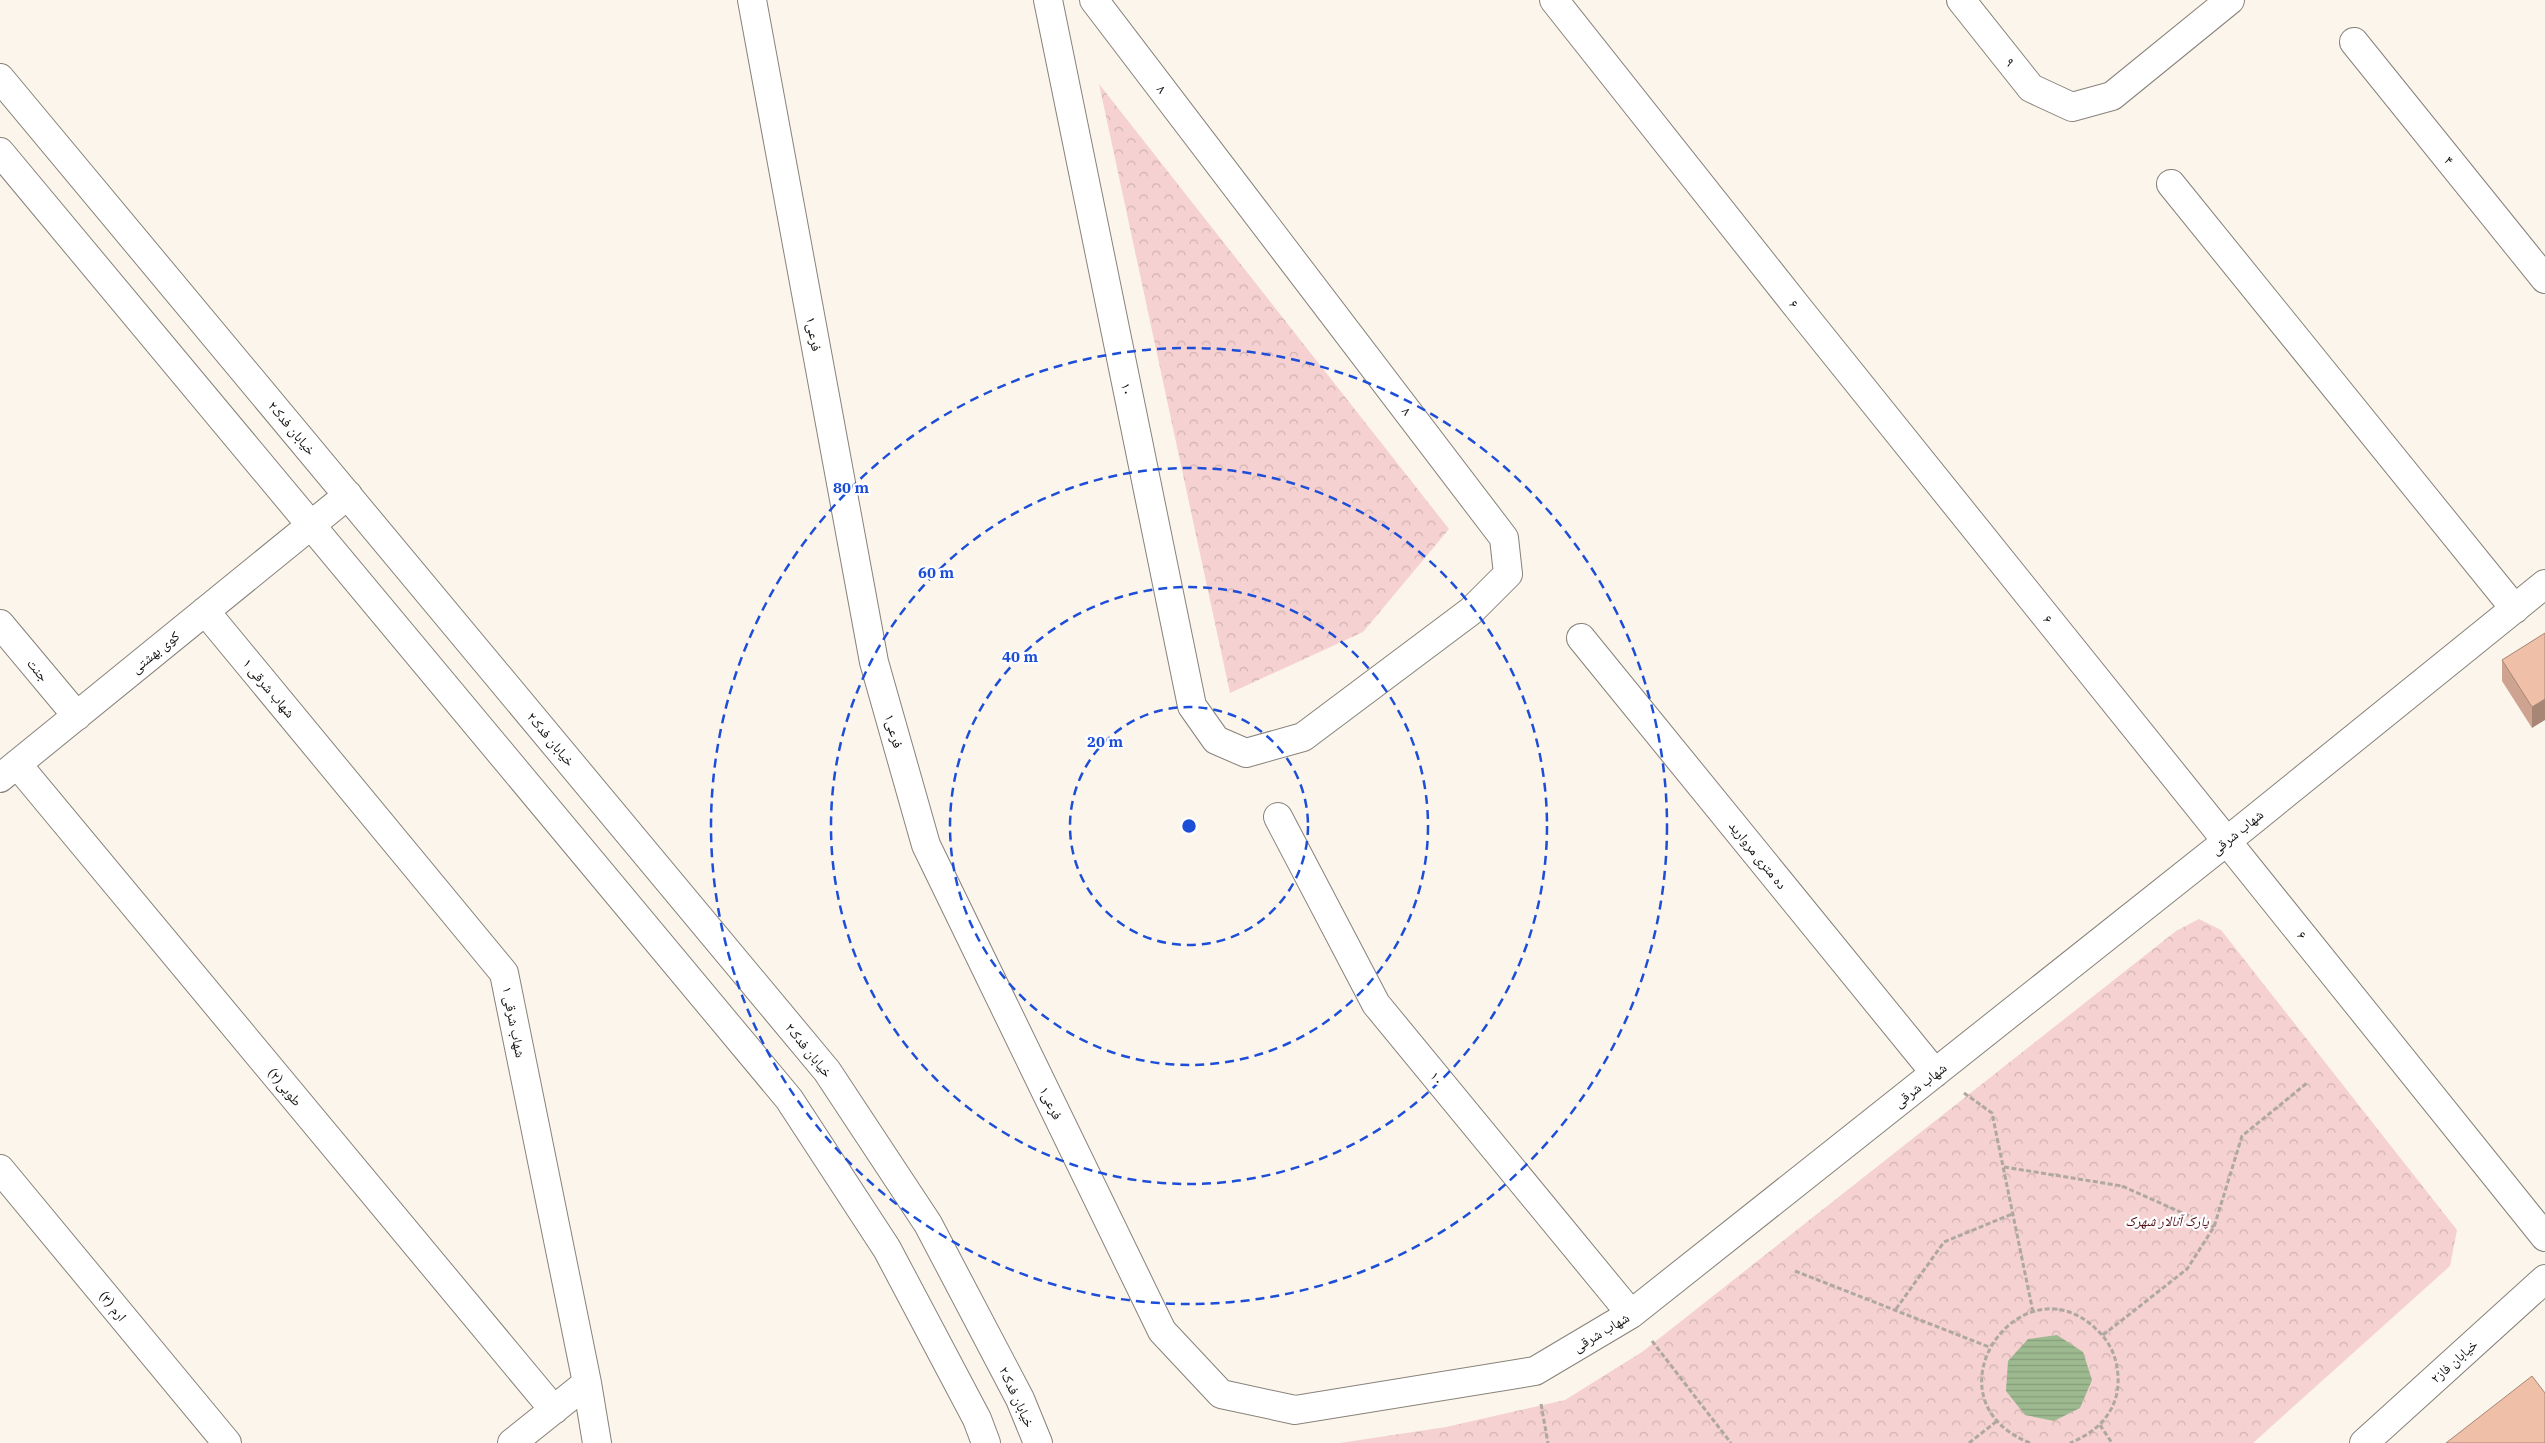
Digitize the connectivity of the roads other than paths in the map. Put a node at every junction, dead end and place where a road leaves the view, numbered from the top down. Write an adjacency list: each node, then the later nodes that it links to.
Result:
1 (752, 0): 30 (street, فرعی۱)
2 (1048, 0): 20 (street, ۱۰)
3 (1094, 0): 20 (street, ۸)
4 (1554, 0): 23 (street, ۶)
5 (1961, 0): 6 (street, ۹)
6 (2230, 0)
7 (2354, 42): 11 (street, ۴)
8 (0, 78): 12 (street, خیابان فدک۲)
9 (0, 152): 13 (street)
10 (2171, 184): 15 (street)
11 (2545, 279)
12 (348, 495): 13 (street, کوی بهشتی); 36 (street, خیابان فدک۲)
13 (311, 525): 16 (street, کوی بهشتی); 35 (street)
14 (2545, 584): 15 (street, شهاب شرقی)
15 (2515, 608): 23 (street, شهاب شرقی)
16 (205, 611): 19 (street, کوی بهشتی); 29 (street, شهاب شرقی ۱)
17 (0, 624): 19 (street, جنت)
18 (1581, 638): 24 (street, ده متری مروارید)
19 (77, 716): 21 (street, کوی بهشتی)
20 (1246, 753)
21 (9, 771): 31 (street, طوبی(۲))
22 (1278, 817): 28 (street, ۱۰)
23 (2227, 841): 24 (street, شهاب شرقی); 26 (street, ۶)
24 (1935, 1073): 28 (street, شهاب شرقی)
25 (0, 1169): 32 (street, ارم (۳))
26 (2545, 1237)
27 (2545, 1279): 37 (street, خیابان فاز۲)
28 (1632, 1314): 30 (street, شهاب شرقی)
29 (587, 1383): 31 (street); 34 (street, شهاب شرقی ۱)
30 (1221, 1394)
31 (554, 1410): 33 (street)
32 (227, 1443)
33 (512, 1443)
34 (597, 1443)
35 (986, 1443)
36 (1038, 1443)
37 (2364, 1443)

